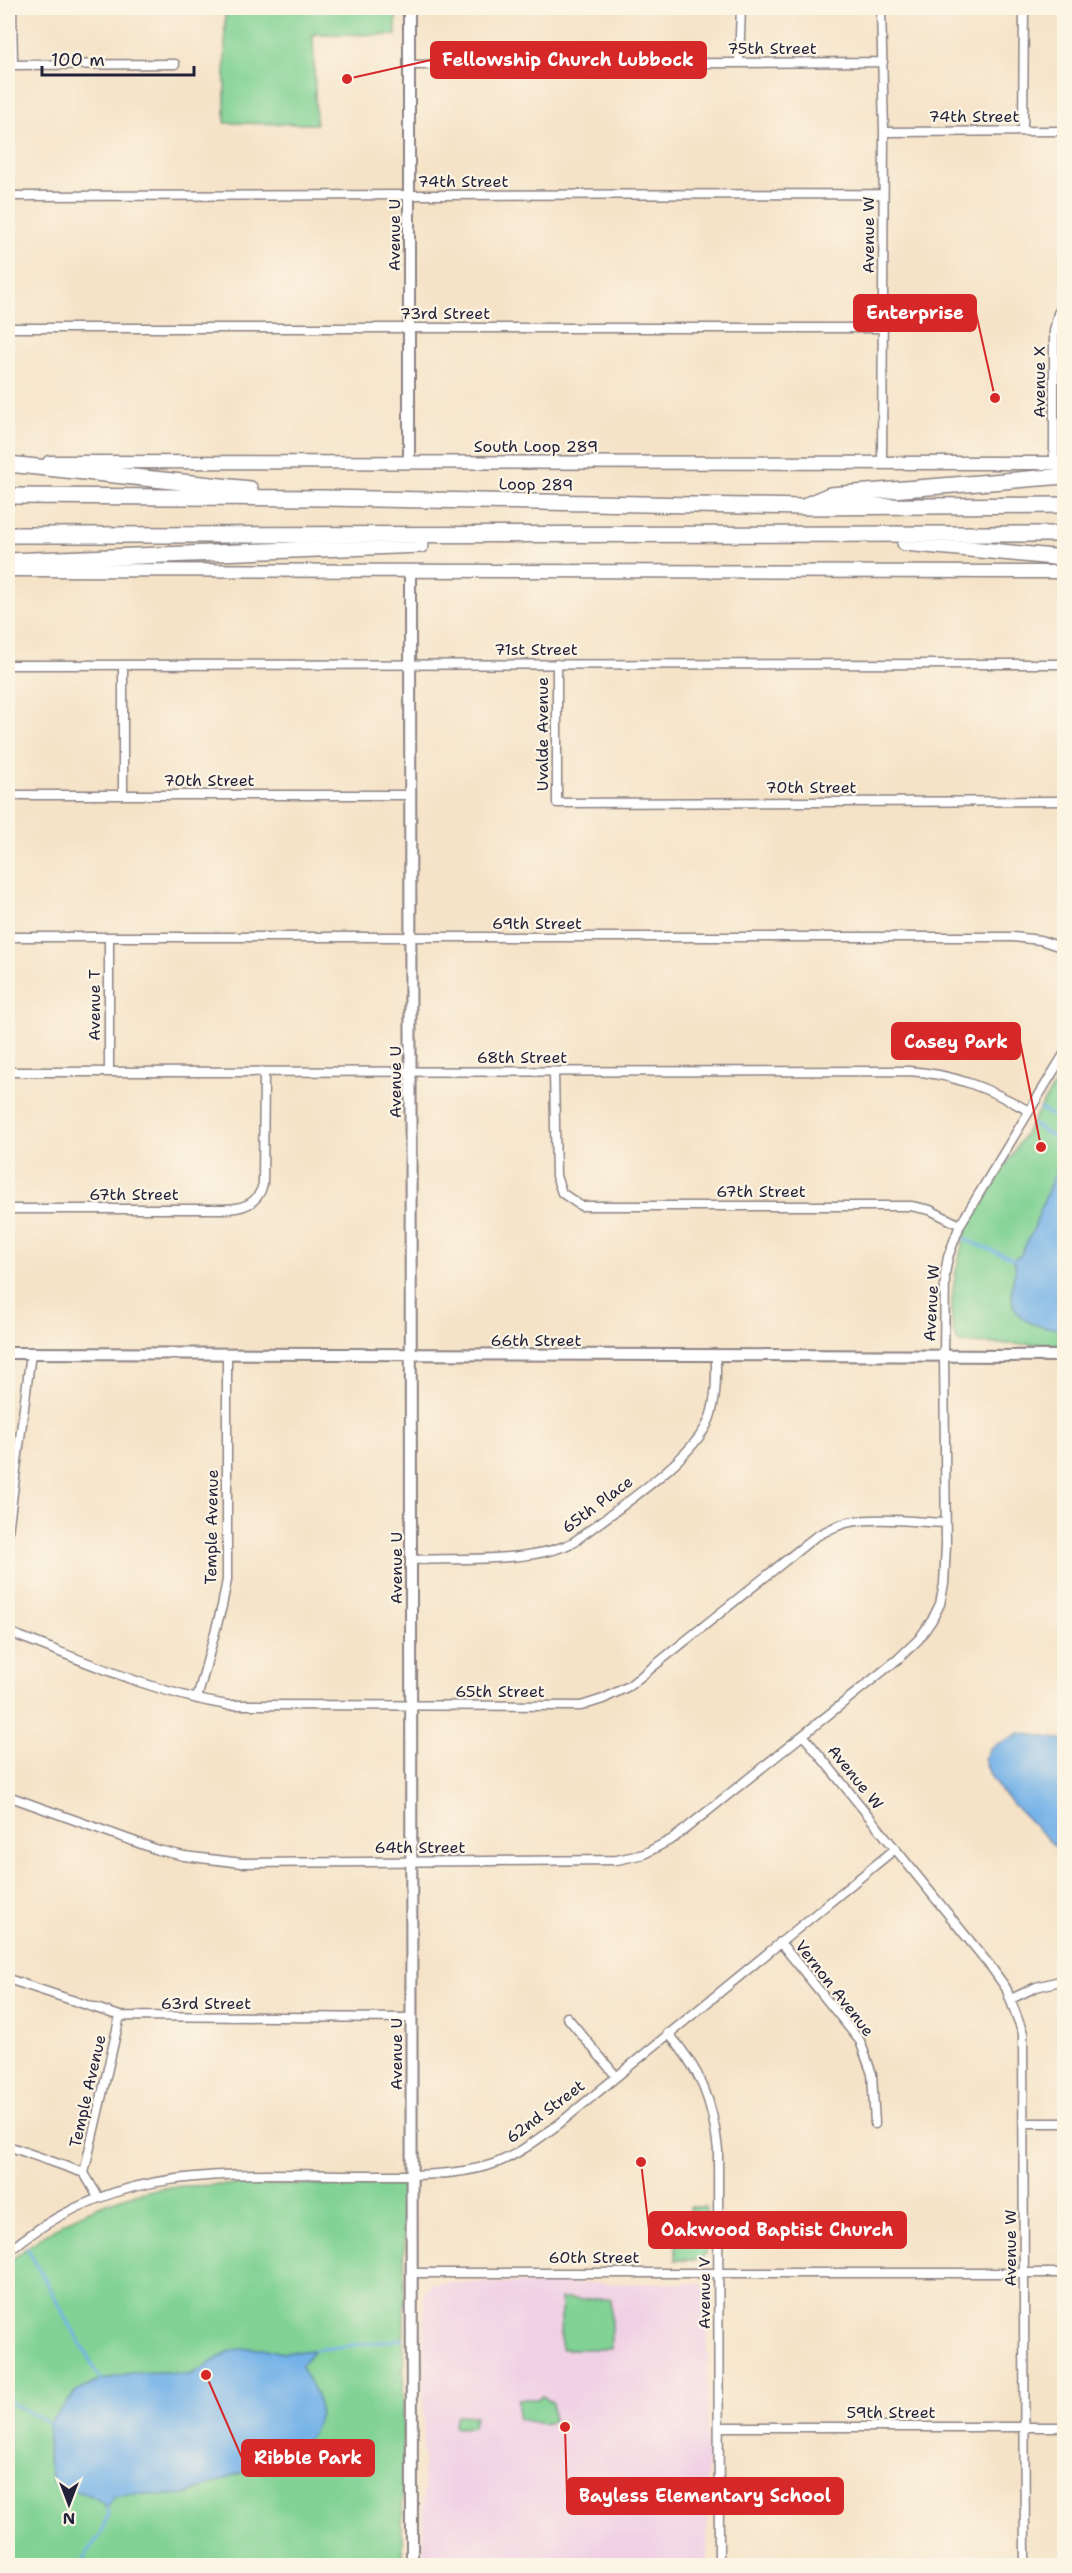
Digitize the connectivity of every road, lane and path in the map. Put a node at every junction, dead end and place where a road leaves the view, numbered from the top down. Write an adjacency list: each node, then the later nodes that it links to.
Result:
1 (12, 8): 8 (street)
2 (409, 8): 10 (street, Avenue U)
3 (741, 8): 7 (street)
4 (881, 8): 6 (street, Avenue W)
5 (1024, 8): 11 (street)
6 (883, 62): 7 (street, 75th Street); 13 (street, Avenue W)
7 (739, 63): 10 (street, 75th Street)
8 (10, 64): 9 (street)
9 (175, 64)
10 (409, 65): 16 (street, Avenue U)
11 (1023, 131): 12 (street, 74th Street); 13 (street, 74th Street)
12 (1065, 131)
13 (884, 132): 14 (street, Avenue W)
14 (883, 194): 16 (street, 74th Street); 20 (street, Avenue W)
15 (8, 196): 16 (street, 74th Street)
16 (409, 196): 19 (street, Avenue U)
17 (1065, 304): 24 (street, Avenue X)
18 (8, 328): 19 (street, 73rd Street)
19 (409, 328): 20 (street, 73rd Street); 21 (street, Avenue U)
20 (883, 328): 22 (street, Avenue W)
21 (409, 462): 22 (main road, South Loop 289); 23 (main road, South Loop 289)
22 (882, 462): 24 (main road, South Loop 289)
23 (8, 463): 27 (highway)
24 (1059, 463)
25 (1065, 476): 29 (highway)
26 (8, 496): 27 (highway, Loop 289)
27 (324, 498): 29 (highway, Loop 289)
28 (1065, 505): 29 (highway, Loop 289)
29 (803, 507)
30 (1065, 534): 33 (highway)
31 (8, 535): 32 (highway)
32 (563, 535): 33 (highway); 35 (highway)
33 (833, 535): 34 (highway)
34 (1065, 558)
35 (8, 561)
36 (8, 570): 37 (main road)
37 (410, 571): 38 (main road); 43 (street, Avenue U)
38 (1065, 572)
39 (557, 664): 40 (street, 71st Street); 43 (street, 71st Street); 48 (street, Uvalde Avenue)
40 (1065, 664)
41 (8, 665): 42 (street, 71st Street)
42 (123, 665): 43 (street, 71st Street); 45 (street)
43 (410, 665): 46 (street, Avenue U)
44 (8, 795): 45 (street, 70th Street)
45 (123, 795): 46 (street, 70th Street)
46 (410, 795): 51 (street, Avenue U)
47 (1065, 801): 48 (street, 70th Street)
48 (557, 803)
49 (109, 937): 50 (street, 69th Street); 51 (street, 69th Street); 55 (street, Avenue T)
50 (8, 938)
51 (410, 938): 52 (street, 69th Street); 57 (street, Avenue U)
52 (1065, 948)
53 (1065, 1054): 59 (street, Avenue W)
54 (8, 1072): 55 (street, 68th Street)
55 (109, 1072): 56 (street, 68th Street)
56 (264, 1072): 57 (street, 68th Street); 60 (street, 67th Street)
57 (410, 1072): 58 (street, 68th Street); 65 (street, Avenue U)
58 (554, 1072): 59 (street, 68th Street); 61 (street, 67th Street)
59 (1029, 1111): 61 (street, Avenue W)
60 (8, 1209)
61 (960, 1225): 67 (street, Avenue W)
62 (8, 1353): 63 (street, 66th Street)
63 (31, 1353): 64 (street, 66th Street); 70 (street)
64 (227, 1353): 65 (street, 66th Street); 73 (street, Temple Avenue)
65 (411, 1353): 66 (street, 66th Street); 71 (street, Avenue U)
66 (716, 1356): 67 (street, 66th Street); 71 (street, 65th Place)
67 (944, 1356): 68 (street, 66th Street); 69 (street, Avenue W)
68 (1065, 1356)
69 (946, 1523): 74 (street, 65th Street); 75 (street, Avenue W)
70 (8, 1532)
71 (411, 1560): 74 (street, Avenue U)
72 (8, 1632): 73 (street, 65th Street)
73 (198, 1699): 74 (street, 65th Street)
74 (411, 1706): 78 (street, Avenue U)
75 (802, 1735): 77 (street, Avenue W); 78 (street, 64th Street)
76 (8, 1796): 78 (street, 64th Street)
77 (895, 1849): 79 (street, 62nd Street); 82 (street, Avenue W)
78 (411, 1862): 85 (street, Avenue U)
79 (780, 1942): 86 (street, 62nd Street); 90 (street, Vernon Avenue)
80 (8, 1979): 83 (street, 63rd Street)
81 (1065, 1980): 82 (street)
82 (1011, 1999): 88 (street, Avenue W)
83 (120, 2016): 85 (street, 63rd Street); 92 (street, Temple Avenue)
84 (567, 2017): 87 (street)
85 (411, 2018): 93 (street, Avenue U)
86 (668, 2033): 87 (street, 62nd Street); 96 (street, Avenue V)
87 (615, 2076): 93 (street, 62nd Street)
88 (1025, 2123): 89 (street); 97 (street, Avenue W)
89 (1065, 2123)
90 (875, 2124)
91 (8, 2146): 92 (street)
92 (84, 2173): 94 (street)
93 (411, 2174): 94 (street, 62nd Street); 99 (street, Avenue U)
94 (98, 2197): 95 (street)
95 (8, 2252)
96 (719, 2272): 97 (street, 60th Street); 99 (street, 60th Street); 100 (street, Avenue V)
97 (1025, 2272): 98 (street, 60th Street); 101 (street, Avenue W)
98 (1065, 2272)
99 (411, 2273): 103 (street, Avenue U)
100 (718, 2427): 101 (street, 59th Street); 104 (street, Avenue V)
101 (1025, 2427): 102 (street, 59th Street); 105 (street, Avenue W)
102 (1065, 2427)
103 (412, 2565)
104 (719, 2565)
105 (1025, 2565)

